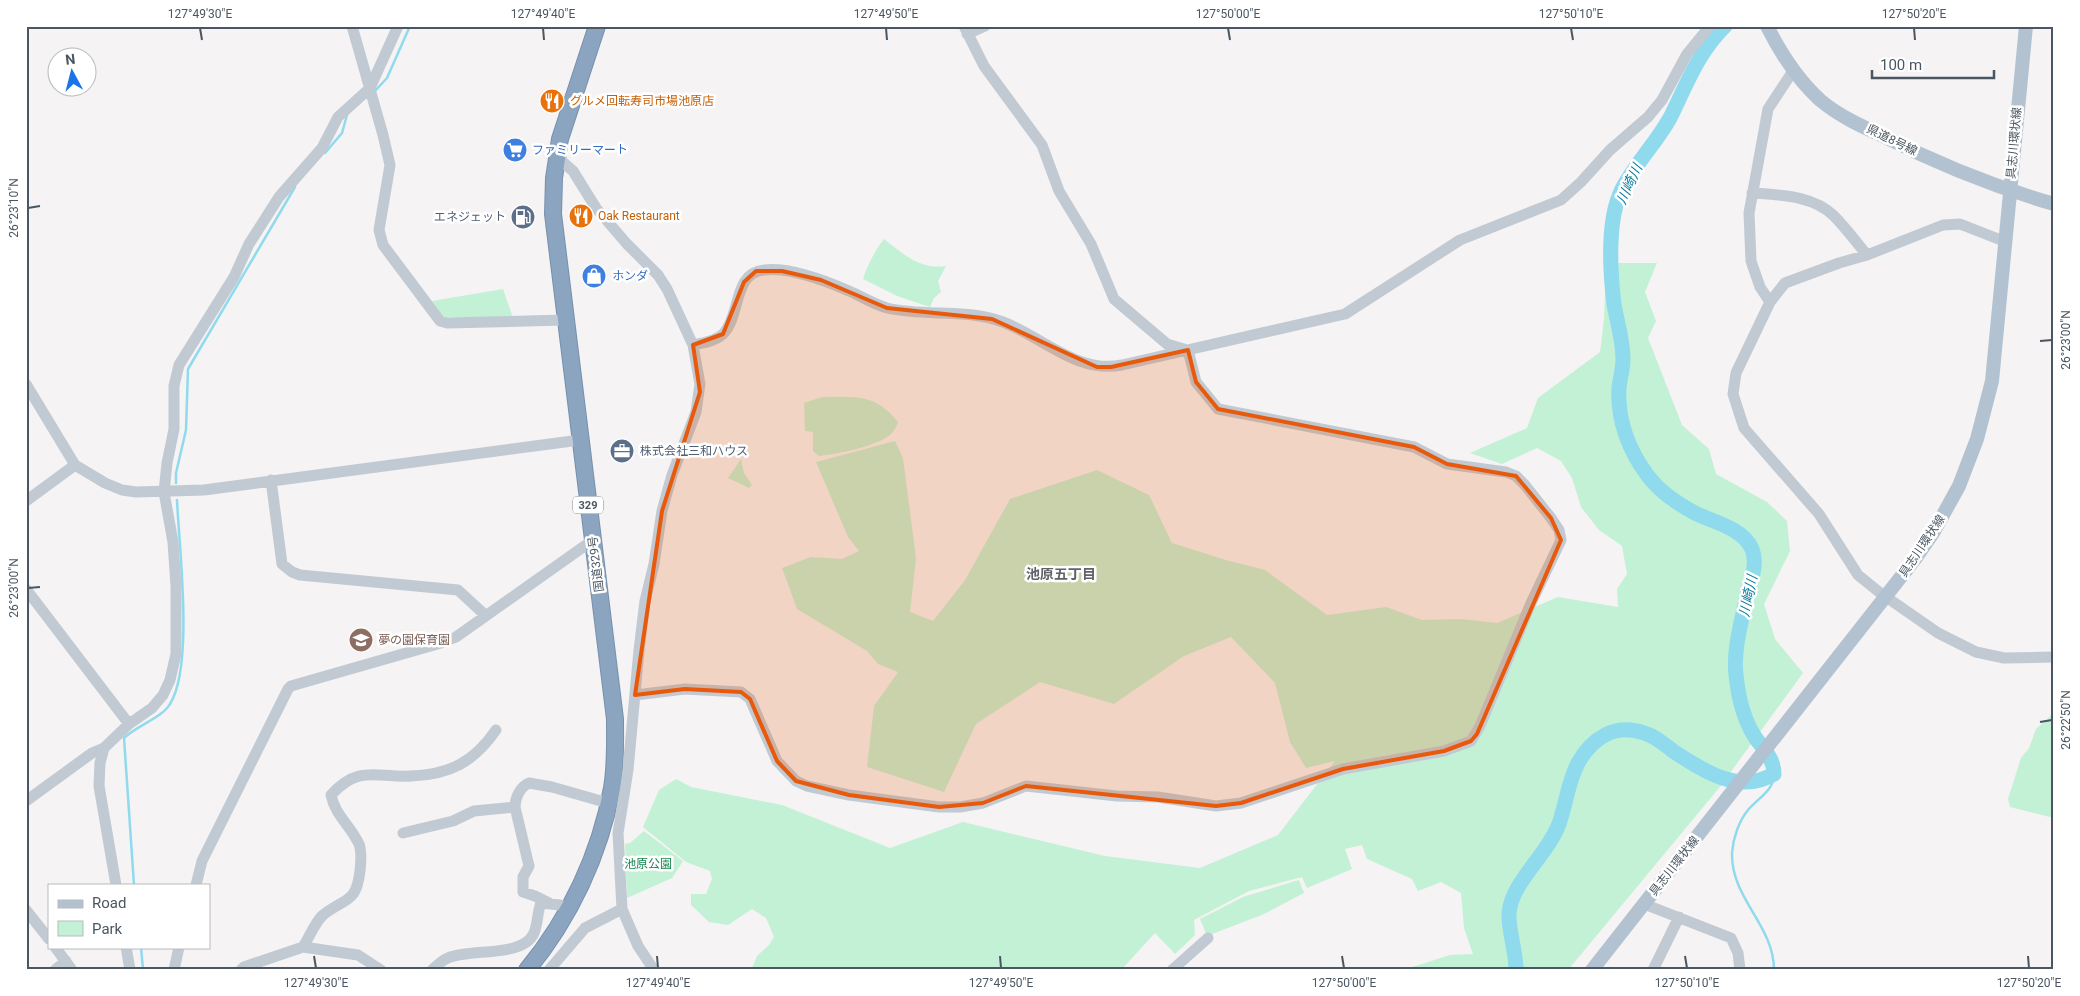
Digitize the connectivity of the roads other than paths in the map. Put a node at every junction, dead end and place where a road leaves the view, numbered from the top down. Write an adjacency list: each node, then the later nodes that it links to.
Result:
1 (352, 26): 10 (street)
2 (398, 26): 10 (street)
3 (597, 26): 11 (highway, 国道329号 / 329)
4 (985, 26): 8 (street)
5 (1710, 26): 20 (street)
6 (2026, 26): 12 (main road, 具志川環状線)
7 (1769, 27): 9 (main road, 県道8号線)
8 (966, 30): 20 (street)
9 (1793, 71): 12 (main road, 県道8号線); 13 (street)
10 (371, 92): 18 (street); 25 (street)
11 (557, 157): 18 (highway, 国道329号 / 329); 19 (street)
12 (2010, 191): 14 (main road, 県道8号線); 15 (main road, 具志川環状線)
13 (1752, 193): 16 (street); 17 (street)
14 (2054, 204)
15 (2006, 242): 16 (street); 29 (main road, 具志川環状線)
16 (1867, 255): 17 (street)
17 (1770, 302): 29 (street)
18 (565, 320): 22 (highway, 国道329号 / 329)
19 (692, 346): 20 (street); 32 (street)
20 (1188, 350): 32 (street)
21 (26, 384): 23 (street)
22 (580, 440): 24 (street); 27 (highway, 国道329号 / 329)
23 (75, 465): 25 (street); 26 (street)
24 (271, 480): 25 (street); 30 (street)
25 (164, 492): 33 (street)
26 (26, 501)
27 (593, 540): 30 (street); 36 (highway, 国道329号 / 329)
28 (26, 589): 33 (street)
29 (1886, 598): 31 (street); 44 (main road, 具志川環状線)
30 (484, 615): 42 (street)
31 (2054, 657)
32 (635, 695): 36 (street)
33 (130, 724): 35 (street)
34 (496, 730): 51 (street)
35 (104, 748): 37 (street); 41 (street)
36 (621, 770): 38 (highway, 国道329号 / 329); 46 (street)
37 (26, 800)
38 (608, 803): 39 (street); 45 (highway, 国道329号 / 329)
39 (516, 807): 40 (street); 43 (street)
40 (403, 833)
41 (116, 884)
42 (196, 884)
43 (549, 903): 45 (street); 62 (street)
44 (1644, 904): 48 (street); 66 (main road, 具志川環状線)
45 (568, 909): 63 (highway, 国道329号 / 329)
46 (622, 909): 56 (street); 64 (street)
47 (26, 910): 49 (street)
48 (1679, 917): 67 (street); 68 (street)
49 (48, 938)
50 (1208, 938): 65 (street)
51 (303, 947): 60 (street); 61 (street)
52 (56, 948): 55 (street)
53 (126, 948): 58 (street)
54 (179, 948): 59 (street)
55 (69, 966): 57 (street)
56 (648, 967)
57 (55, 970)
58 (130, 970)
59 (174, 970)
60 (241, 970)
61 (381, 970)
62 (432, 970)
63 (527, 970)
64 (549, 970)
65 (1172, 970)
66 (1592, 970)
67 (1653, 970)
68 (1740, 970)

